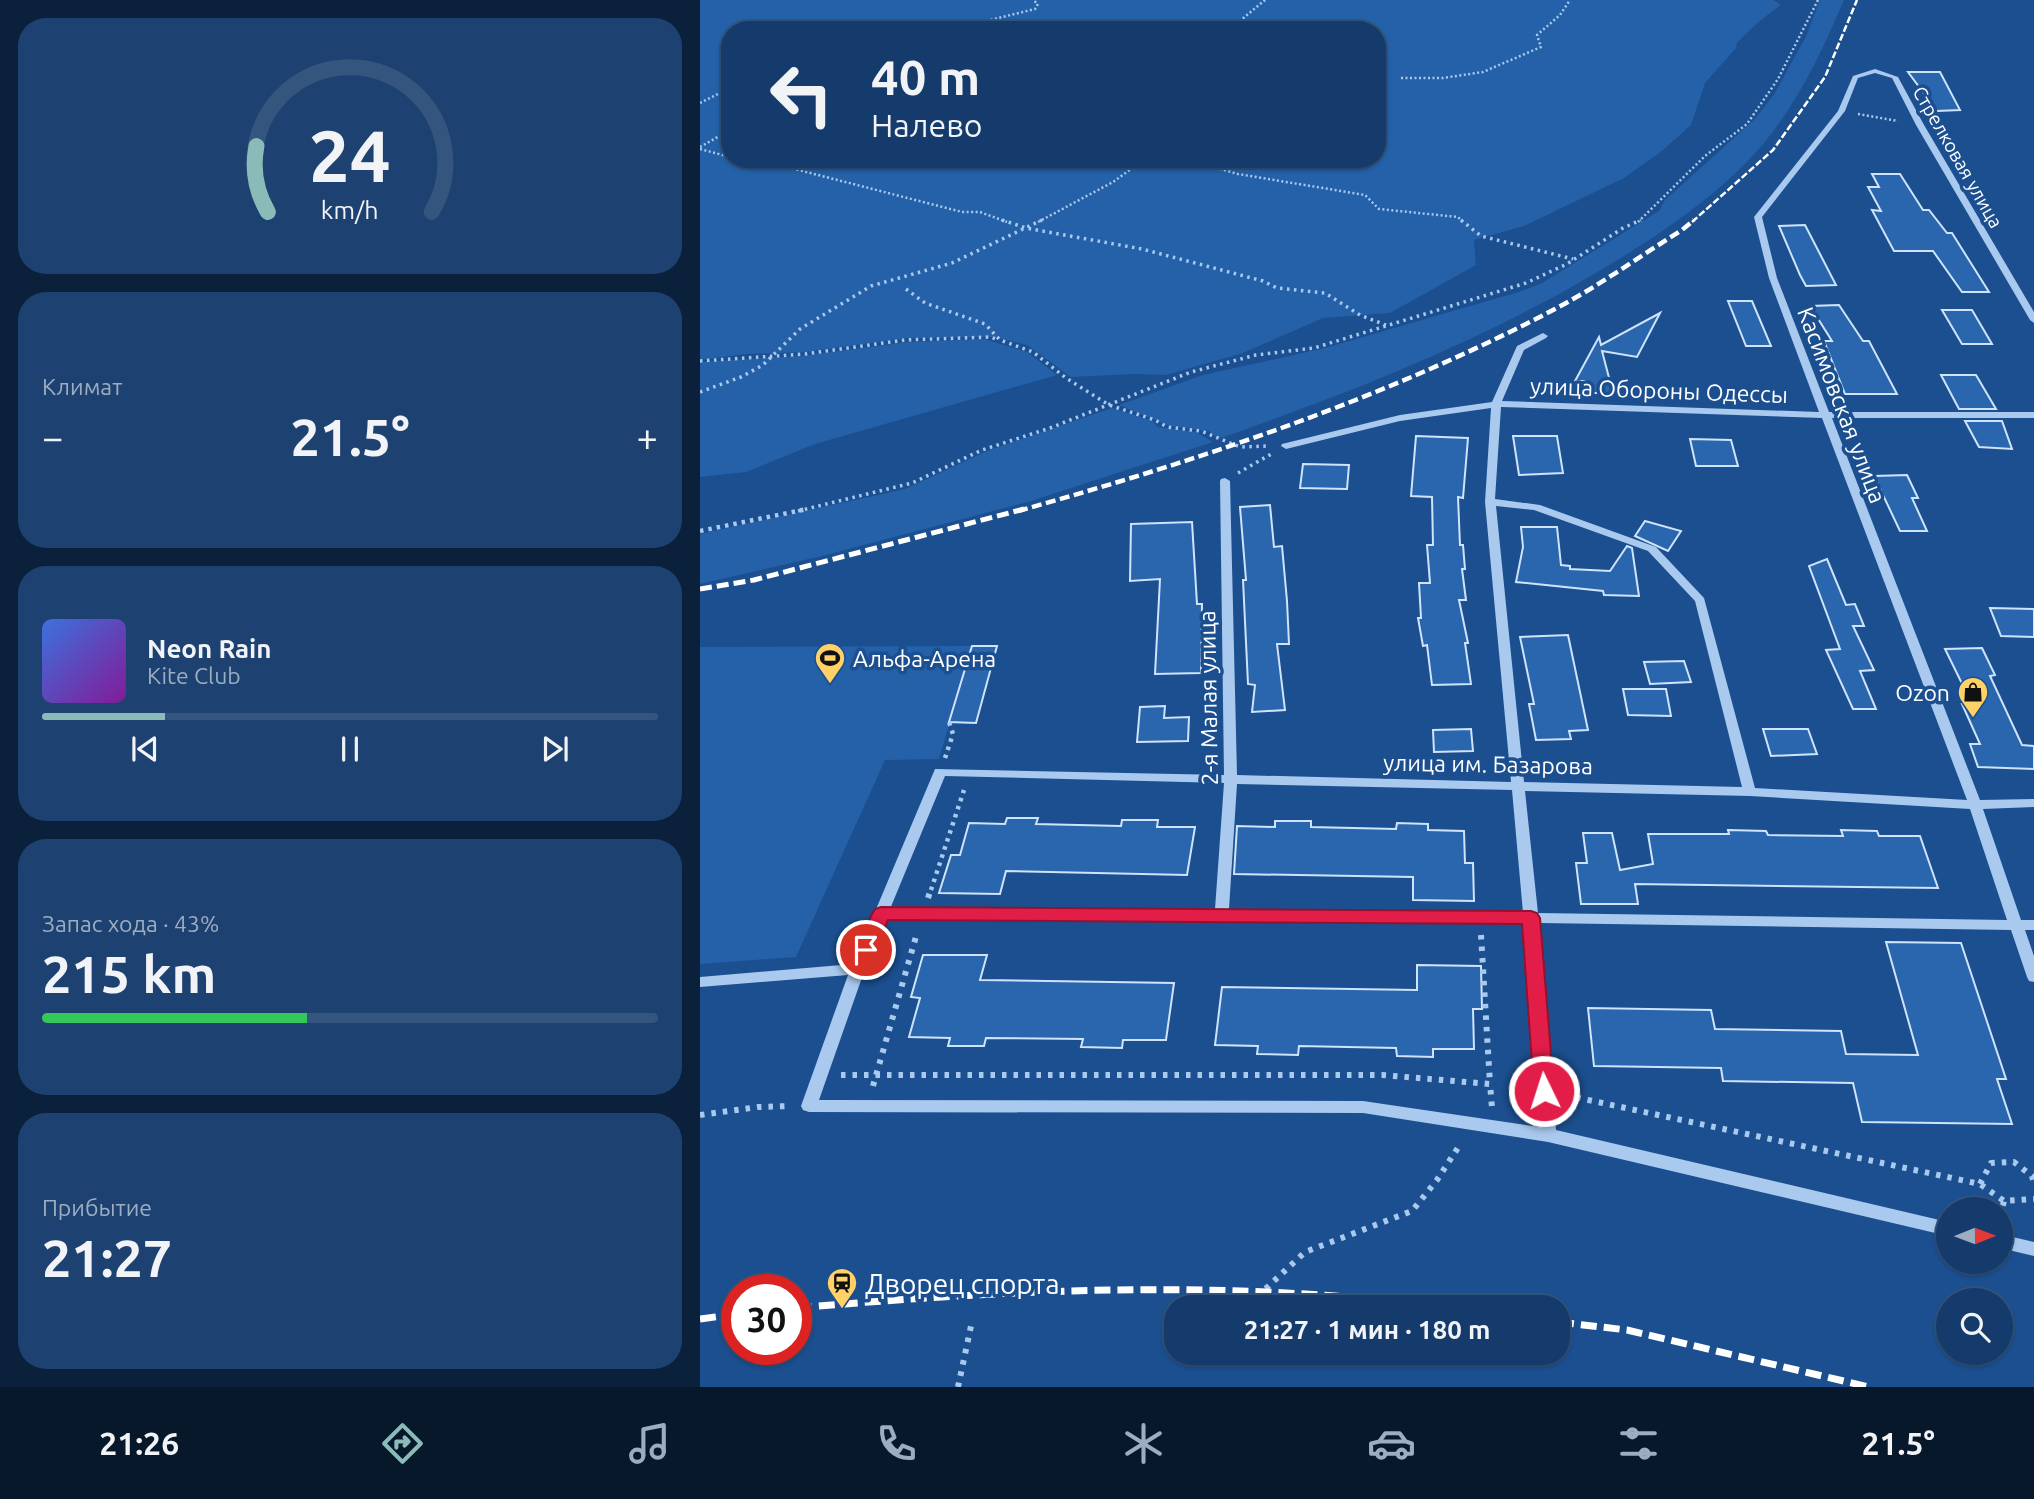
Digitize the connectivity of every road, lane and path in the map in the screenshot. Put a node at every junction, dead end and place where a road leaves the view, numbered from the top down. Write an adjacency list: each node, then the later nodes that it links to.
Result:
1 (1033, 0): 5 (path)
2 (1265, 0): 6 (path)
3 (1570, 0): 7 (path)
4 (1818, 0): 19 (path)
5 (986, 21)
6 (1240, 21)
7 (1401, 78)
8 (721, 92): 9 (path)
9 (700, 103)
10 (1840, 111): 11 (path); 11 (street, Стрелковая улица); 30 (street, Касимовская улица)
11 (1920, 125): 21 (street, Стрелковая улица)
12 (721, 135): 13 (path)
13 (700, 148): 14 (path)
14 (721, 154)
15 (791, 168): 18 (path)
16 (1132, 168): 18 (path)
17 (1217, 168): 19 (path)
18 (1026, 228): 22 (path); 25 (path)
19 (1575, 260): 22 (path)
20 (906, 289): 24 (path)
21 (2034, 320)
22 (1389, 327): 29 (path)
23 (1542, 336): 28 (street)
24 (1000, 340): 25 (path); 29 (path)
25 (772, 356): 26 (path); 27 (path)
26 (700, 361)
27 (700, 392)
28 (1496, 404): 30 (street, улица Обороны Одессы); 32 (street, улица Обороны Одессы); 34 (street)
29 (1109, 405): 32 (path); 35 (path)
30 (1824, 415): 31 (street, улица Обороны Одессы); 43 (street, Касимовская улица)
31 (2034, 415)
32 (1286, 446): 33 (path)
33 (1225, 481): 39 (street, 2-я Малая улица)
34 (1490, 502): 40 (street); 41 (street)
35 (700, 531)
36 (949, 722): 37 (path)
37 (940, 772): 38 (street, улица им. Базарова); 45 (street)
38 (970, 773): 39 (street, улица им. Базарова); 44 (path)
39 (1231, 779): 40 (street, улица им. Базарова); 46 (street, 2-я Малая улица)
40 (1517, 786): 41 (street, улица им. Базарова); 48 (street)
41 (1750, 792): 43 (street, улица им. Базарова)
42 (2034, 803): 43 (street, улица им. Базарова)
43 (1975, 805): 49 (street, Касимовская улица)
44 (923, 913): 45 (street); 46 (street); 55 (path)
45 (881, 914): 51 (street)
46 (1222, 915): 47 (street)
47 (1480, 918): 48 (street); 56 (path)
48 (1531, 918): 49 (street); 57 (street)
49 (2015, 924): 50 (street); 52 (street, Касимовская улица)
50 (2034, 925)
51 (858, 969): 53 (street); 58 (street)
52 (2034, 977)
53 (700, 982)
54 (843, 1075): 55 (path)
55 (876, 1075): 56 (path)
56 (1490, 1084): 61 (path)
57 (1544, 1091): 62 (street); 63 (path)
58 (809, 1106): 59 (path); 60 (street)
59 (700, 1115)
60 (1473, 1124): 61 (street); 71 (path)
61 (1493, 1126): 62 (street)
62 (1548, 1135): 68 (street)
63 (1980, 1184): 64 (path); 65 (path)
64 (2034, 1184)
65 (1998, 1197)
66 (2034, 1199): 67 (path)
67 (2013, 1200)
68 (1936, 1226)
69 (2013, 1244): 70 (street)
70 (2034, 1249)
71 (1259, 1295)
72 (971, 1325): 73 (path)
73 (958, 1387)

